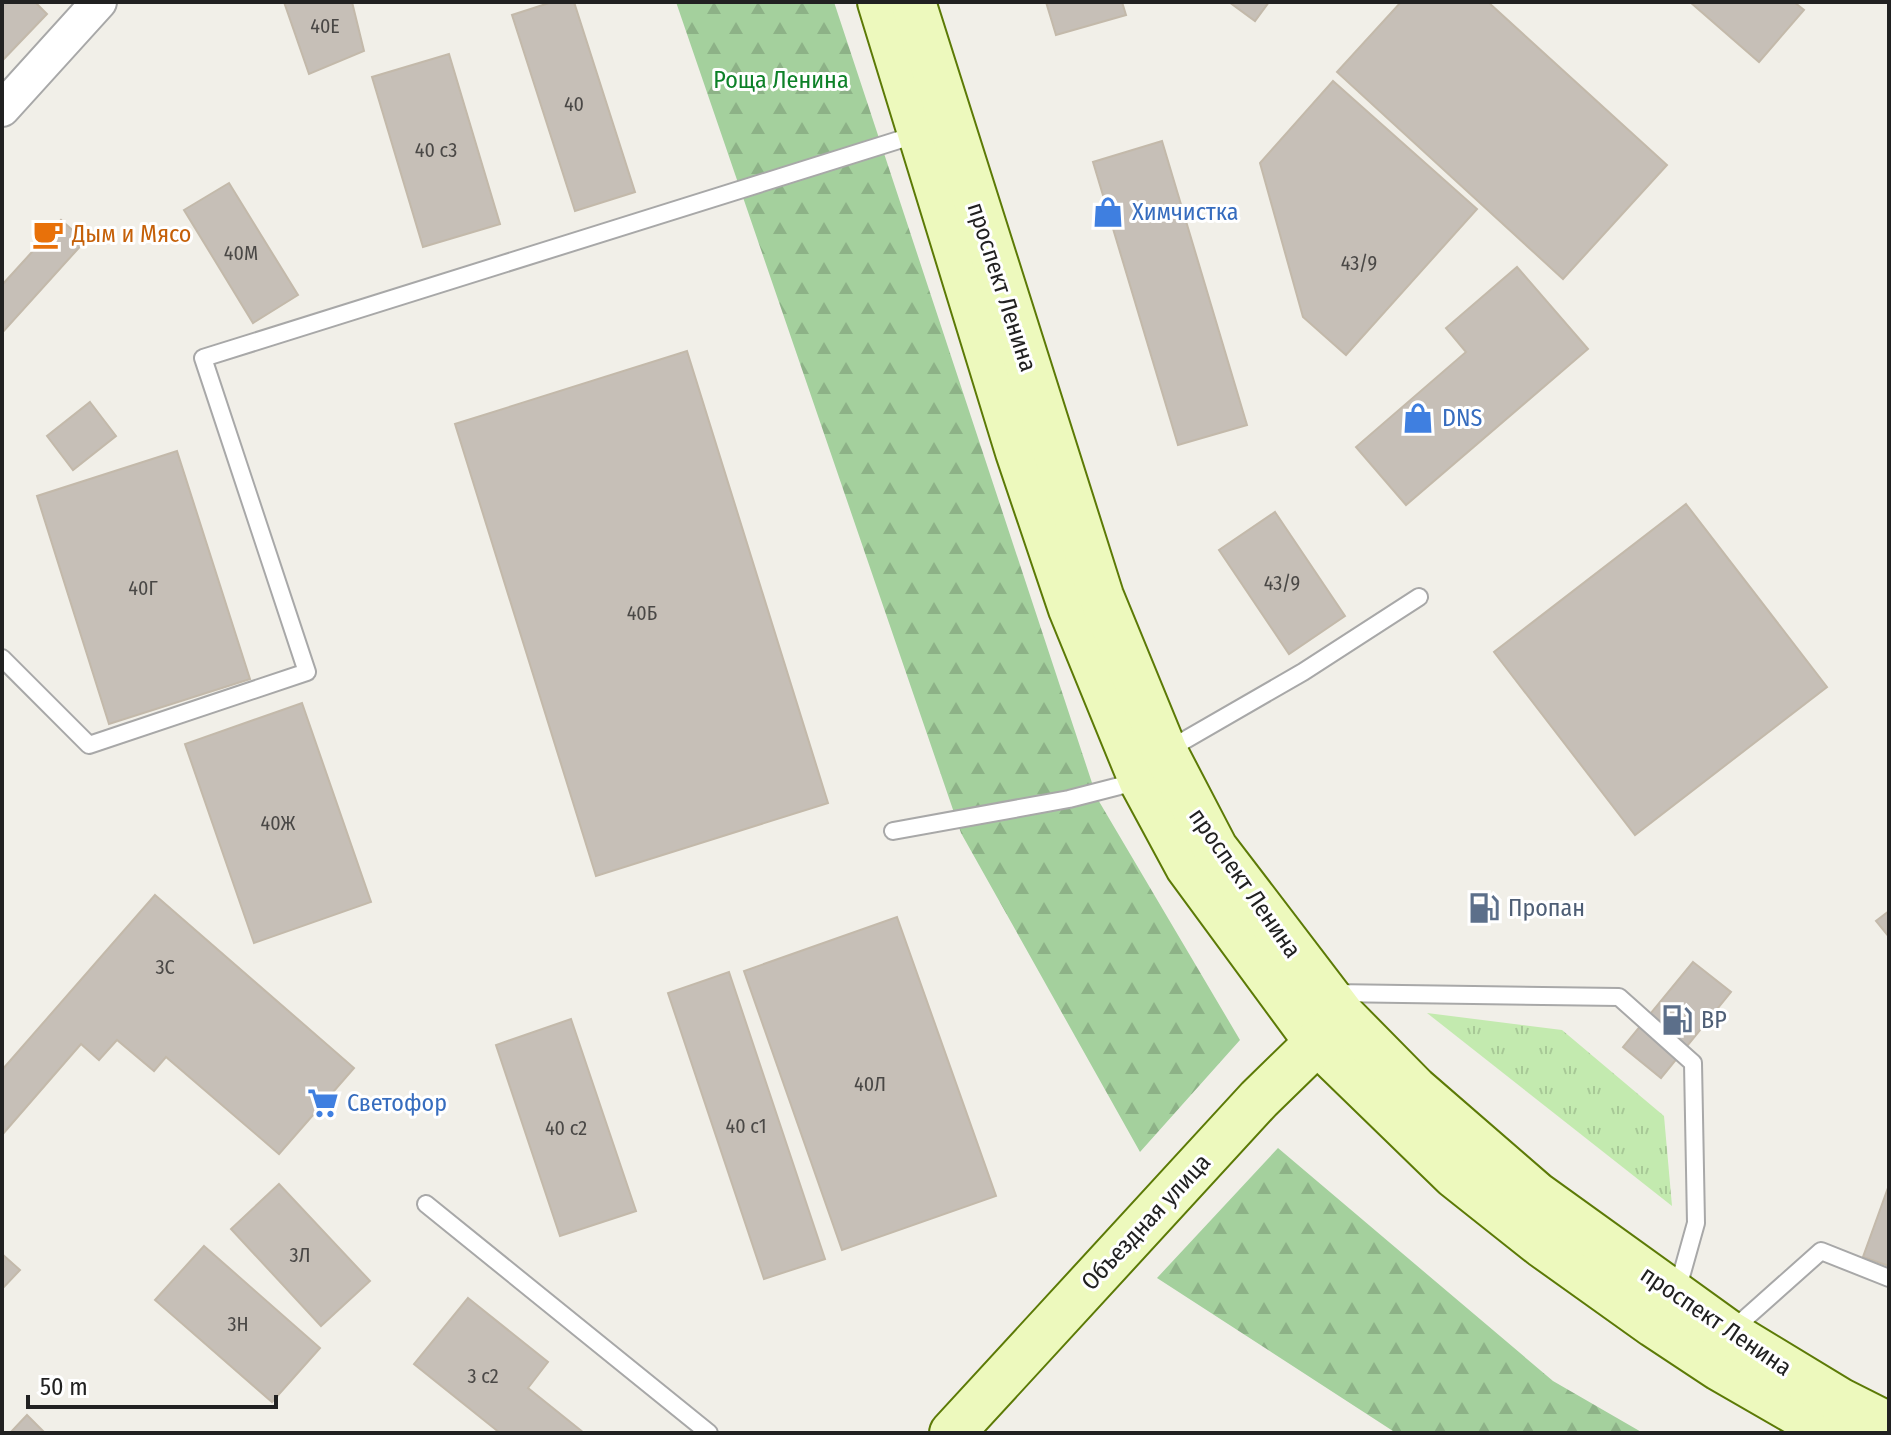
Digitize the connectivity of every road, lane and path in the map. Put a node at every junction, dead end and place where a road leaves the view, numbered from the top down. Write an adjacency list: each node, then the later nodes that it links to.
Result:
1 (99, 2): 4 (street)
2 (880, 2): 5 (main road, проспект Ленина)
3 (913, 2): 8 (main road, проспект Ленина)
4 (2, 109)
5 (919, 134): 7 (lane); 8 (main road, проспект Ленина)
6 (1419, 597): 8 (lane)
7 (2, 658)
8 (1153, 766): 9 (lane); 10 (main road, проспект Ленина)
9 (893, 831)
10 (1327, 1017): 13 (main road, проспект Ленина); 13 (lane); 18 (main road, Объездная улица)
11 (426, 1204): 17 (lane)
12 (1889, 1278): 14 (lane)
13 (1665, 1310): 14 (main road, проспект Ленина); 16 (main road, проспект Ленина)
14 (1729, 1333): 15 (main road, проспект Ленина)
15 (1889, 1425)
16 (1805, 1427)
17 (709, 1433)
18 (952, 1433)

